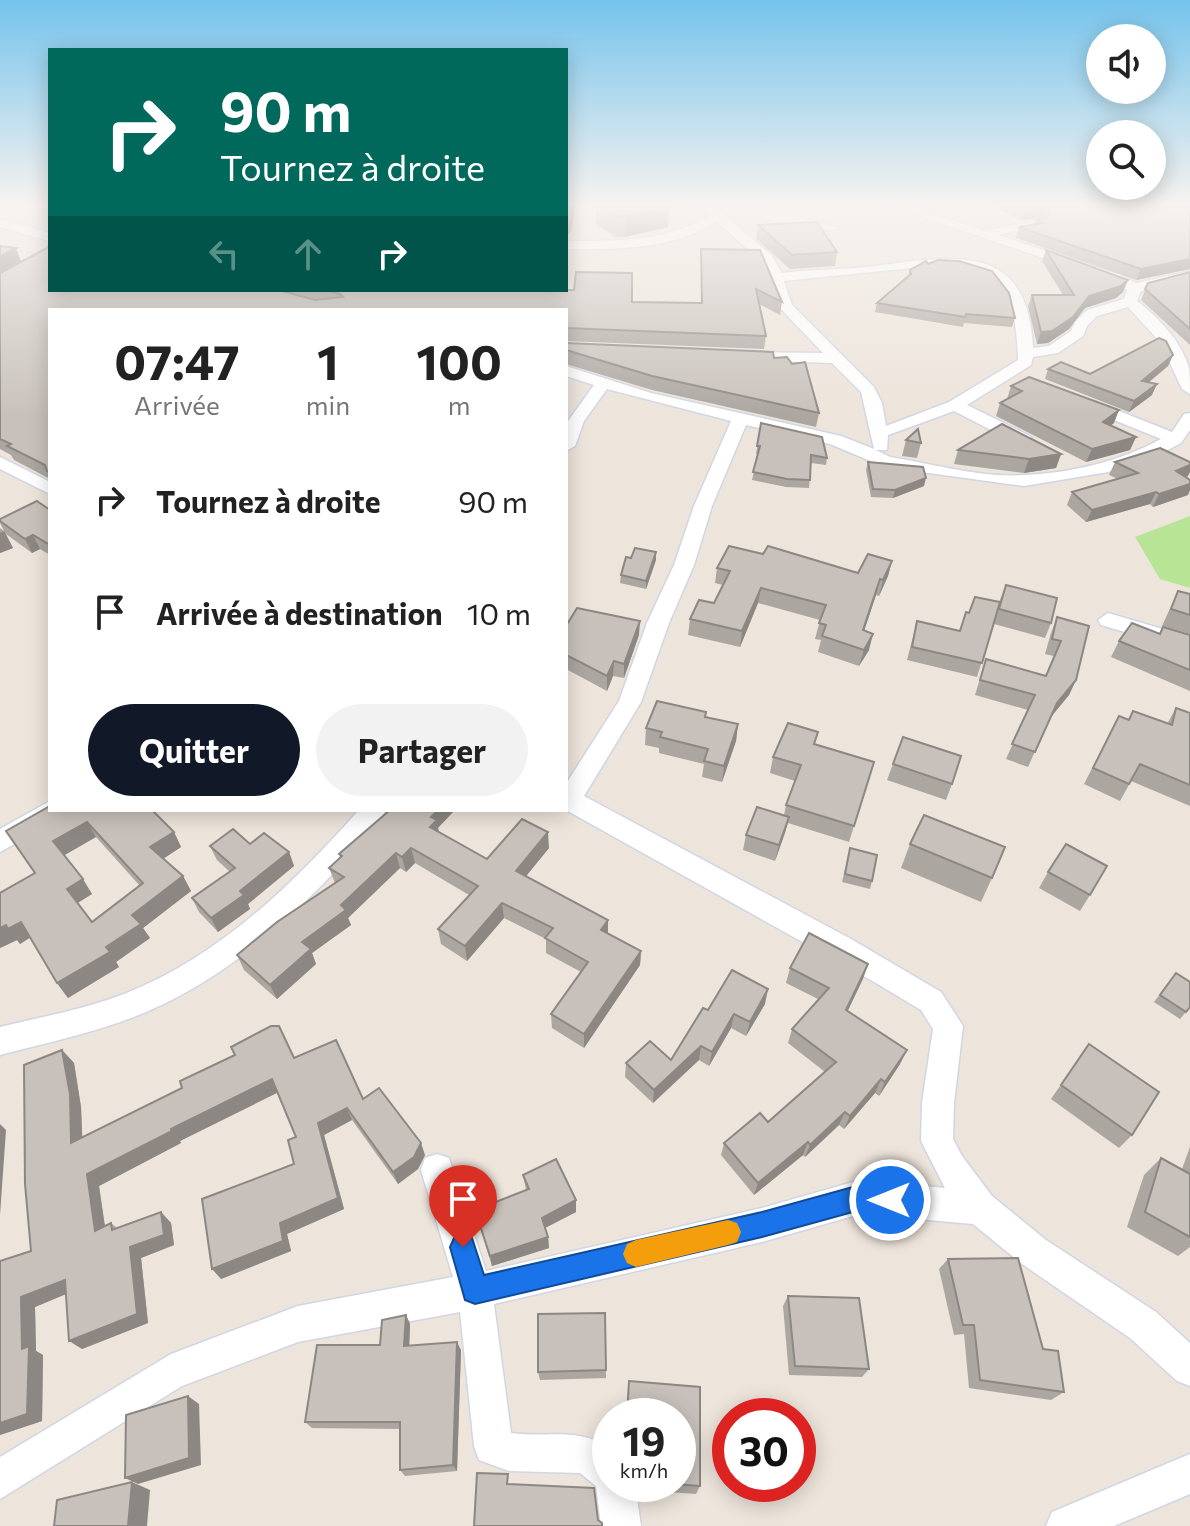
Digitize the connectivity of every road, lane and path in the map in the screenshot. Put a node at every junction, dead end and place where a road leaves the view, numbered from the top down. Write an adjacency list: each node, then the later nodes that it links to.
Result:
1 (776, 274): 6 (street)
2 (821, 274): 6 (street)
3 (992, 274): 8 (street)
4 (1103, 274): 7 (street)
5 (1190, 275): 7 (street)
6 (777, 278): 10 (street)
7 (1132, 295): 8 (street); 15 (street)
8 (1026, 353): 12 (street)
9 (723, 357): 10 (street)
10 (834, 358): 20 (street)
11 (568, 372): 14 (street)
12 (1002, 375): 13 (street); 17 (street)
13 (1022, 381)
14 (603, 384): 18 (street); 22 (street)
15 (1190, 389)
16 (1077, 399): 21 (street)
17 (955, 405): 20 (street); 25 (street)
18 (741, 417): 24 (street); 29 (street)
19 (1190, 418): 21 (street)
20 (877, 433): 24 (street)
21 (1175, 439): 25 (street)
22 (568, 441)
23 (0, 462): 26 (street)
24 (885, 462): 25 (street)
25 (1085, 472)
26 (48, 488)
27 (1108, 620): 28 (street)
28 (1190, 644)
29 (568, 799): 35 (street)
30 (50, 812): 32 (street)
31 (372, 812): 33 (street)
32 (0, 842)
33 (0, 1041)
34 (437, 1170): 36 (street)
35 (980, 1208): 36 (street); 37 (street)
36 (475, 1291): 38 (street); 40 (street)
37 (1190, 1368)
38 (592, 1456)
39 (1190, 1474): 43 (street)
40 (0, 1479)
41 (618, 1502): 42 (street)
42 (621, 1526)
43 (1066, 1526)

